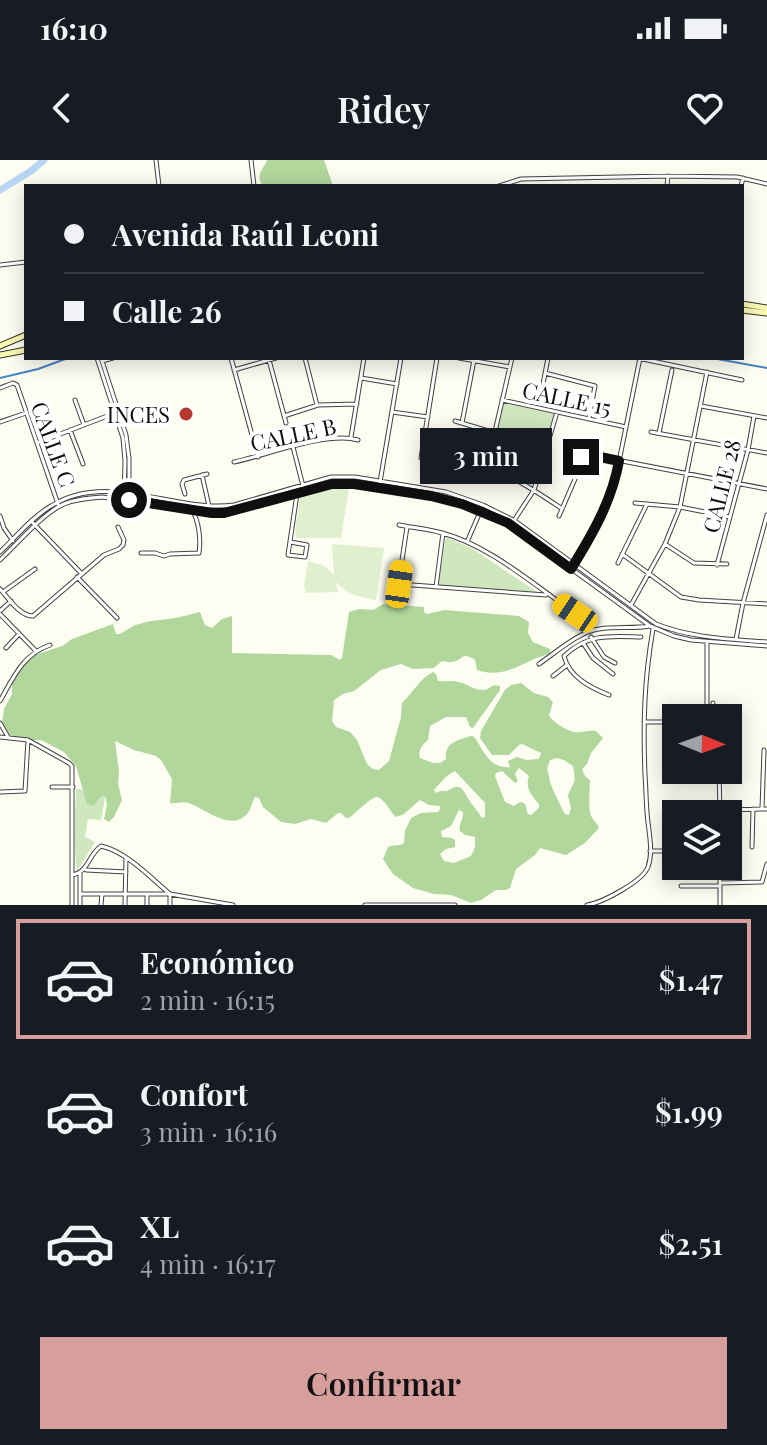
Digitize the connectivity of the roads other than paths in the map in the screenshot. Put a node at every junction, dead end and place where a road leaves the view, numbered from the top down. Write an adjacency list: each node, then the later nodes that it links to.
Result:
1 (156, 160): 5 (street)
2 (253, 160): 6 (street)
3 (668, 176): 4 (street); 7 (street); 8 (street)
4 (743, 178): 9 (street); 10 (street)
5 (159, 184)
6 (254, 184)
7 (505, 184)
8 (667, 184)
9 (742, 184)
10 (767, 184)
11 (24, 262): 12 (street)
12 (0, 265)
13 (744, 307): 14 (main road)
14 (767, 310)
15 (24, 336): 16 (main road)
16 (0, 346)
17 (24, 350): 18 (main road)
18 (0, 355)
19 (100, 360): 46 (street)
20 (232, 360): 32 (street)
21 (269, 360): 32 (street); 50 (street)
22 (306, 360): 44 (street)
23 (364, 360): 36 (street)
24 (401, 360): 38 (street)
25 (437, 360): 52 (street)
26 (474, 360): 31 (street); 58 (street)
27 (512, 360): 31 (street)
28 (548, 360): 35 (street)
29 (639, 360): 60 (street)
30 (649, 360): 34 (street)
31 (510, 367): 42 (street)
32 (234, 370): 73 (street)
33 (672, 370): 64 (street)
34 (707, 372): 37 (street); 45 (street)
35 (545, 373): 39 (street); 54 (street)
36 (361, 378): 38 (street); 43 (street)
37 (742, 380)
38 (397, 384): 47 (street)
39 (543, 384)
40 (0, 388): 49 (street, CALLE C)
41 (75, 400): 59 (street)
42 (502, 400): 48 (street, CALLE 15); 63 (street)
43 (357, 404): 44 (street); 65 (street)
44 (318, 405): 50 (street)
45 (701, 406): 51 (street); 67 (street)
46 (117, 412): 59 (street); 87 (street)
47 (392, 412): 52 (street); 80 (street)
48 (557, 412): 54 (street, CALLE 15); 85 (street)
49 (26, 413): 56 (street); 68 (street, CALLE C)
50 (284, 416): 57 (street)
51 (754, 416): 53 (street); 71 (street, CALLE 28)
52 (428, 417): 70 (street)
53 (767, 418)
54 (589, 419): 60 (street, CALLE 15)
55 (455, 421): 58 (street)
56 (0, 422)
57 (286, 423)
58 (462, 423): 63 (street)
59 (84, 425): 61 (street)
60 (626, 427): 75 (street)
61 (70, 430): 68 (street); 77 (street)
62 (651, 432): 64 (street)
63 (495, 433): 78 (street)
64 (659, 434): 67 (street)
65 (351, 438): 66 (street, CALLE B); 69 (street, CALLE B)
66 (358, 440)
67 (694, 440): 71 (street); 79 (street)
68 (37, 443): 92 (street, CALLE C)
69 (293, 447): 73 (street, CALLE B); 82 (street)
70 (423, 449): 74 (street); 78 (street)
71 (748, 450): 72 (street); 81 (street, CALLE 28)
72 (767, 453)
73 (258, 457): 76 (street, CALLE B)
74 (421, 458)
75 (619, 461): 79 (street); 98 (street); 122 (street)
76 (234, 462)
77 (83, 464)
78 (487, 466): 85 (street)
79 (687, 474): 81 (street); 97 (street)
80 (380, 482): 82 (street); 83 (street); 95 (street)
81 (739, 483): 84 (street); 105 (street, CALLE 28)
82 (303, 485): 86 (street); 94 (street)
83 (379, 488): 86 (street); 100 (street)
84 (767, 489)
85 (534, 490): 98 (street); 106 (street)
86 (305, 492): 89 (street)
87 (127, 493): 90 (street); 92 (street); 96 (street)
88 (185, 494): 96 (street)
89 (297, 494): 101 (street); 114 (street)
90 (126, 500): 92 (street); 99 (street)
91 (635, 503): 93 (street)
92 (58, 504): 107 (street); 109 (street)
93 (647, 504): 97 (street); 120 (street)
94 (234, 505): 96 (street); 101 (street)
95 (483, 505): 100 (street); 106 (street)
96 (209, 506)
97 (680, 507): 105 (street); 117 (street)
98 (563, 509): 104 (street)
99 (192, 510): 101 (street); 119 (street)
100 (480, 510): 115 (street); 127 (street)
101 (236, 511)
102 (767, 515): 137 (street)
103 (0, 516): 113 (street)
104 (559, 516)
105 (730, 517): 125 (street, CALLE 28)
106 (515, 521): 122 (street)
107 (32, 522): 109 (street); 113 (street)
108 (399, 525): 111 (street)
109 (36, 526): 116 (street); 128 (street)
110 (118, 527): 128 (street)
111 (407, 527): 112 (street); 131 (street)
112 (443, 533): 115 (street); 132 (street)
113 (13, 540): 116 (street); 118 (street)
114 (290, 542): 114 (street)
115 (467, 542): 135 (street)
116 (17, 544): 121 (street)
117 (665, 544): 125 (street); 129 (street)
118 (0, 552)
119 (141, 553)
120 (622, 554): 123 (street); 129 (street)
121 (0, 560)
122 (575, 563): 127 (street); 139 (street)
123 (618, 563)
124 (727, 564): 125 (street)
125 (717, 565)
126 (35, 569): 133 (street)
127 (571, 569): 143 (street)
128 (81, 573): 130 (street)
129 (649, 575): 137 (street); 139 (street)
130 (77, 577): 136 (street); 142 (street)
131 (399, 584): 132 (street); 134 (street)
132 (436, 587): 135 (street)
133 (1, 590): 136 (street)
134 (397, 593)
135 (549, 596): 141 (street)
136 (11, 601): 140 (street)
137 (743, 603): 138 (street); 149 (street)
138 (767, 604)
139 (631, 606): 143 (street)
140 (0, 613): 145 (street)
141 (575, 613)
142 (117, 618)
143 (653, 626): 144 (street); 148 (street); 149 (street); 163 (street)
144 (588, 633): 147 (street); 156 (street)
145 (19, 634): 153 (street); 154 (street)
146 (641, 637): 147 (street)
147 (592, 639): 150 (street); 155 (street)
148 (707, 642): 149 (street); 162 (street)
149 (736, 642): 151 (street)
150 (583, 643): 157 (street); 158 (street)
151 (767, 644)
152 (50, 645): 154 (street)
153 (6, 648)
154 (36, 651): 161 (street)
155 (615, 663)
156 (539, 664)
157 (567, 665): 159 (street); 160 (street)
158 (613, 674)
159 (553, 676)
160 (609, 695)
161 (0, 701)
162 (709, 704)
163 (643, 722): 164 (street); 177 (street)
164 (662, 722)
165 (0, 723): 167 (street)
166 (0, 737): 167 (street)
167 (8, 737): 168 (street)
168 (28, 740): 171 (street); 172 (street)
169 (764, 750): 174 (street)
170 (52, 787): 171 (street)
171 (73, 787): 183 (street)
172 (0, 792)
173 (753, 809): 174 (street); 175 (street); 176 (street)
174 (764, 809)
175 (742, 810)
176 (752, 847)
177 (650, 851): 178 (street); 193 (street)
178 (662, 851)
179 (126, 858): 181 (street); 182 (street); 189 (street)
180 (767, 864): 185 (street)
181 (82, 872): 182 (street); 183 (street); 187 (street)
182 (126, 872): 190 (street)
183 (72, 875): 194 (street)
184 (720, 880): 185 (street)
185 (720, 884): 186 (street); 205 (street)
186 (681, 886)
187 (81, 894): 188 (street); 195 (street)
188 (102, 894): 190 (street); 196 (street)
189 (170, 894): 191 (street); 192 (street); 199 (street)
190 (126, 895): 191 (street); 197 (street)
191 (147, 895): 198 (street)
192 (197, 899): 200 (street); 201 (street)
193 (597, 904): 204 (street)
194 (72, 905)
195 (80, 905)
196 (101, 905)
197 (125, 905)
198 (147, 905)
199 (170, 905)
200 (198, 905)
201 (233, 905)
202 (365, 905): 203 (street)
203 (455, 905)
204 (587, 905)
205 (720, 905)

